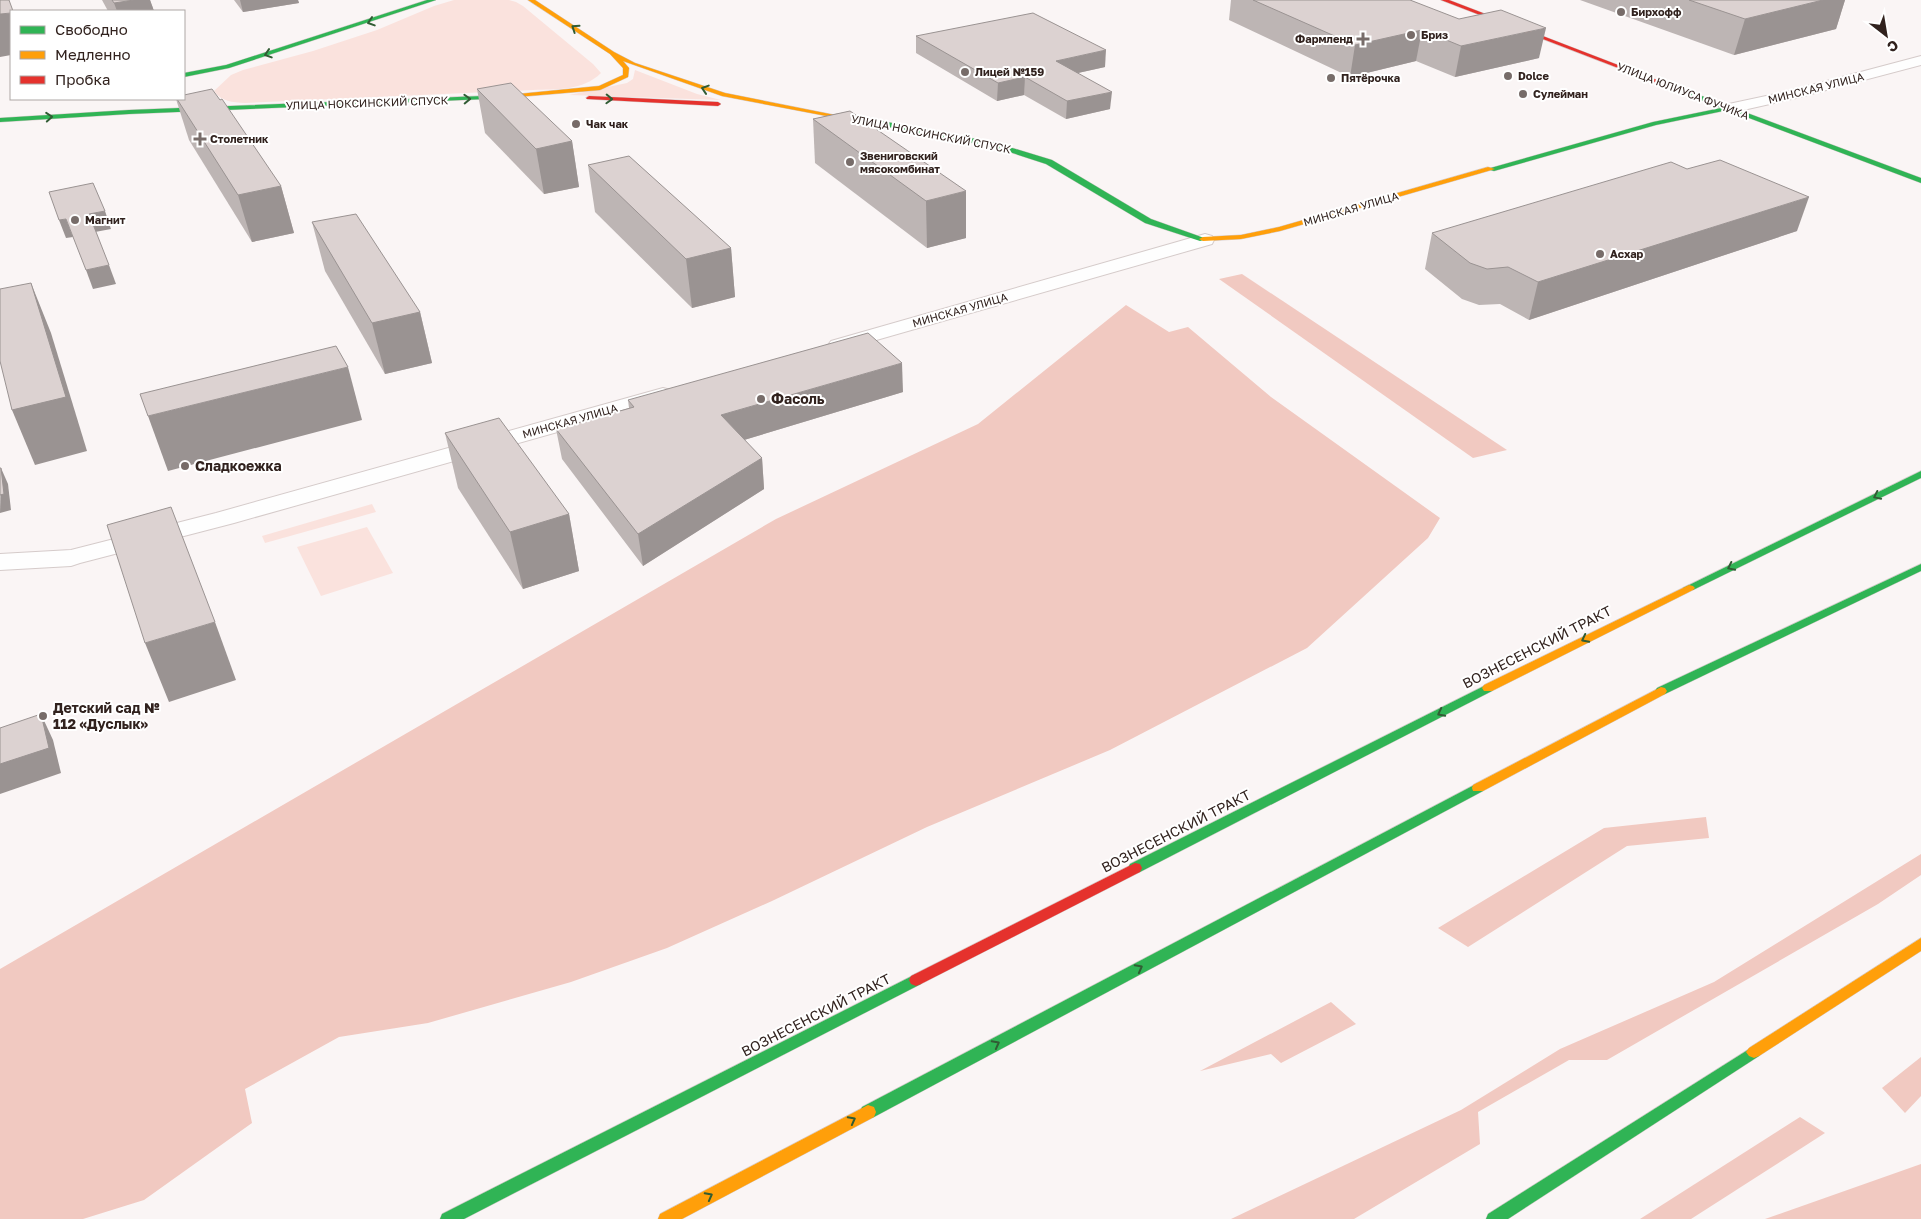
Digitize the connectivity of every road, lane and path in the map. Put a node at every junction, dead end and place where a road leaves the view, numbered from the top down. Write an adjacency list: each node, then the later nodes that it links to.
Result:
1 (433, 0): 4 (street)
2 (1444, 0): 14 (street, УЛИЦА ЮЛИУСА ФУЧИКА)
3 (535, 1): 5 (street, УЛИЦА НОКСИНСКИЙ СПУСК, one-way to 3)
4 (420, 2): 7 (street, one-way to 7)
5 (612, 53): 11 (street, УЛИЦА НОКСИНСКИЙ СПУСК); 13 (street, УЛИЦА НОКСИНСКИЙ СПУСК, one-way to 5)
6 (1921, 60): 14 (street, МИНСКАЯ УЛИЦА)
7 (228, 67): 8 (street); 9 (street)
8 (185, 76)
9 (207, 83)
10 (205, 95): 12 (street)
11 (508, 97): 12 (street, УЛИЦА НОКСИНСКИЙ СПУСК, one-way to 11); 13 (street, УЛИЦА НОКСИНСКИЙ СПУСК, one-way to 13)
12 (226, 108): 15 (street, УЛИЦА НОКСИНСКИЙ СПУСК, one-way to 12)
13 (787, 108): 17 (street, УЛИЦА НОКСИНСКИЙ СПУСК)
14 (1730, 108): 16 (street, УЛИЦА ЮЛИУСА ФУЧИКА); 17 (street, МИНСКАЯ УЛИЦА)
15 (0, 120)
16 (1921, 181)
17 (1205, 240): 18 (street, МИНСКАЯ УЛИЦА)
18 (816, 351)
19 (683, 389): 21 (street, МИНСКАЯ УЛИЦА)
20 (1921, 474): 24 (street, ВОЗНЕСЕНСКИЙ ТРАКТ, one-way to 24)
21 (0, 562)
22 (1921, 567): 25 (street, one-way to 22)
23 (1921, 944): 26 (street)
24 (448, 1219)
25 (666, 1219)
26 (1494, 1219)

